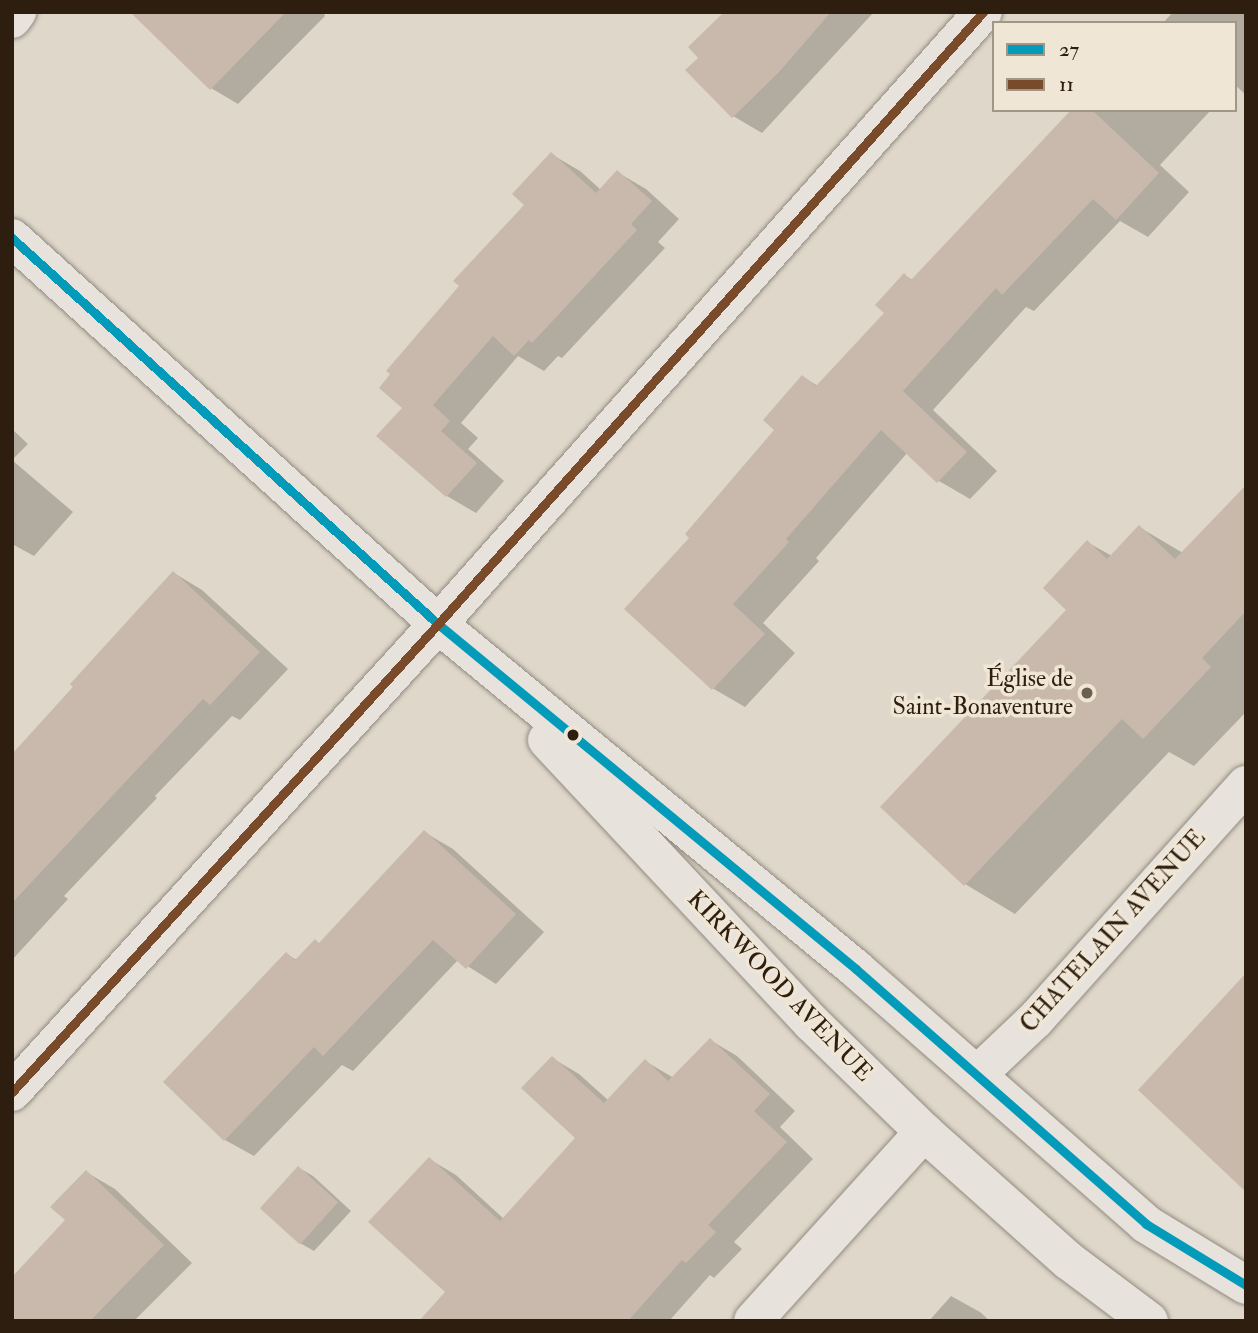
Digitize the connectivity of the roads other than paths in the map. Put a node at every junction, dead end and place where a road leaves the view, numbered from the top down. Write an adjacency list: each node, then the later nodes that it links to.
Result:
1 (17, 12): 3 (main road)
2 (983, 12): 5 (main road)
3 (12, 19)
4 (12, 237): 5 (main road, KIRKWOOD AVENUE)
5 (438, 624): 7 (main road, KIRKWOOD AVENUE); 8 (main road); 9 (main road, KIRKWOOD AVENUE)
6 (1246, 785): 7 (main road, CHATELAIN AVENUE)
7 (978, 1074): 10 (main road, KIRKWOOD AVENUE)
8 (12, 1092)
9 (924, 1132): 11 (main road); 12 (main road, KIRKWOOD AVENUE)
10 (1246, 1285)
11 (753, 1321)
12 (1149, 1321)

